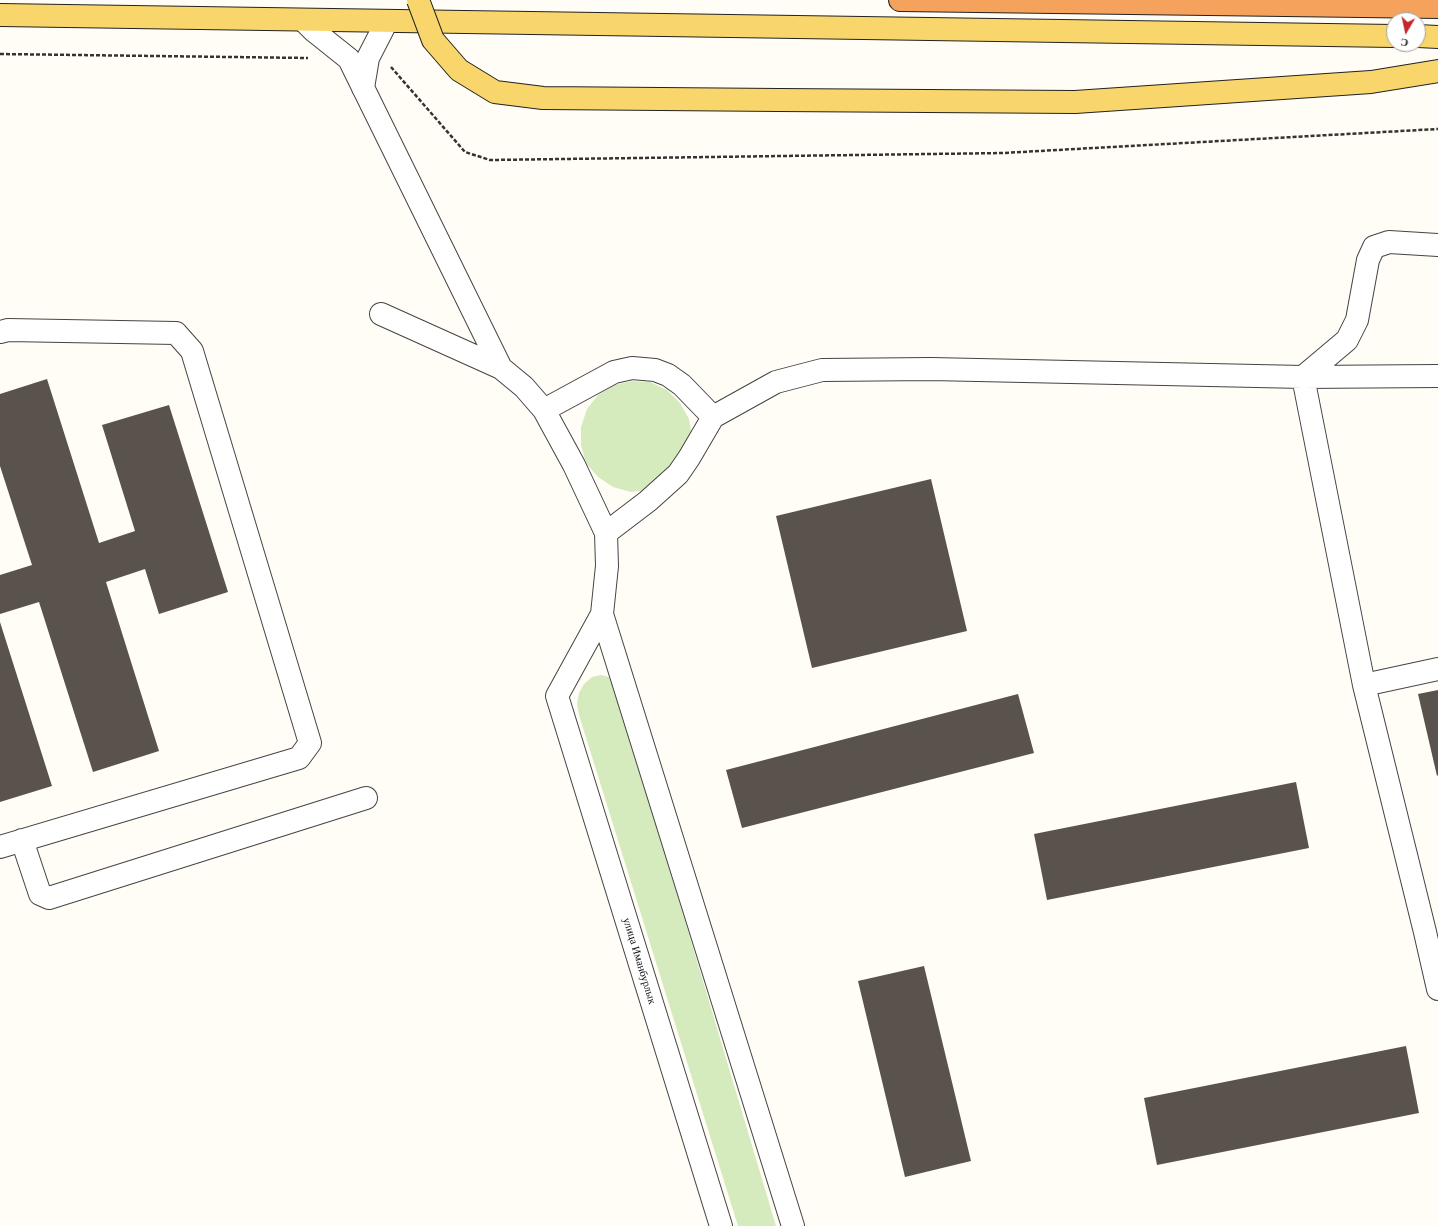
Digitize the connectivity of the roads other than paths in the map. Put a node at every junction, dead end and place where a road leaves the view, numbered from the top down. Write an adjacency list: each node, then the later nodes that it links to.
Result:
1 (418, 0): 10 (main road, bridge)
2 (900, 0): 3 (highway)
3 (1438, 7)
4 (0, 15): 5 (main road)
5 (303, 20): 6 (main road); 11 (street)
6 (387, 21): 7 (main road); 11 (street)
7 (1386, 36)
8 (1426, 36): 9 (main road)
9 (1438, 37)
10 (1438, 71)
11 (363, 88): 15 (street)
12 (1438, 245): 17 (street)
13 (381, 314): 15 (street)
14 (0, 332): 25 (street)
15 (500, 368): 18 (street)
16 (1438, 376): 17 (street)
17 (1303, 378): 19 (street); 23 (street)
18 (544, 410): 19 (street); 20 (street)
19 (713, 417): 20 (street)
20 (606, 533): 21 (street)
21 (602, 614): 28 (street, улица Иманбурлык); 29 (street)
22 (1438, 668): 23 (street)
23 (1364, 685): 27 (street)
24 (366, 798): 25 (street)
25 (22, 840): 26 (street)
26 (0, 847)
27 (1438, 989)
28 (721, 1226)
29 (793, 1226)

